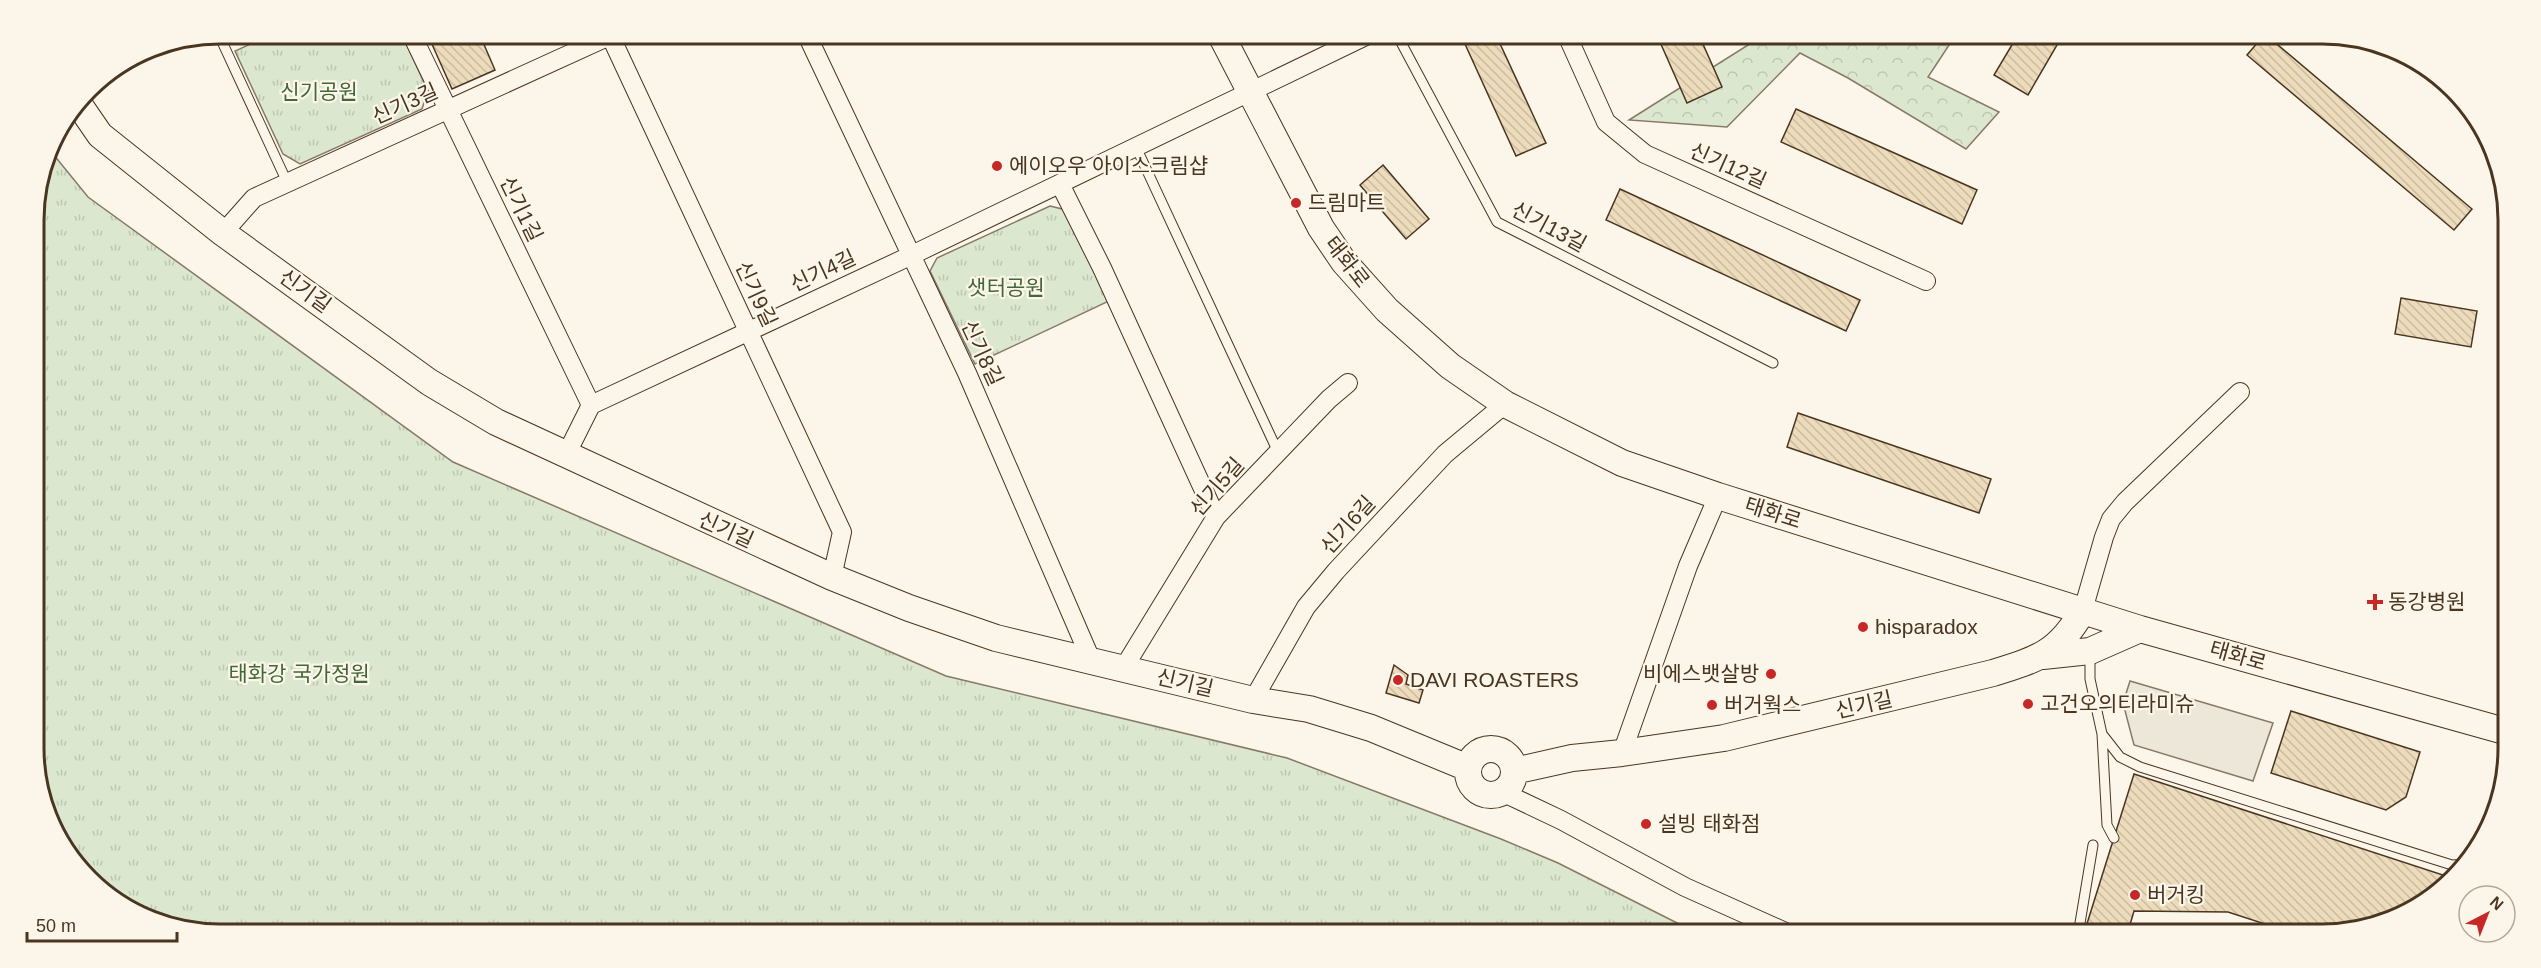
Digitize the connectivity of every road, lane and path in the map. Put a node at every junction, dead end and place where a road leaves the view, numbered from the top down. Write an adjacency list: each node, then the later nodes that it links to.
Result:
1 (224, 44): 14 (lane)
2 (416, 44): 12 (street, 신기1길)
3 (590, 44): 12 (street, 신기3길)
4 (617, 44): 19 (street, 신기9길)
5 (811, 44): 17 (street, 신기8길)
6 (1226, 44): 10 (street, 태화로)
7 (1349, 44): 10 (street, 신기4길)
8 (1402, 44): 20 (lane, 신기13길)
9 (1571, 44): 18 (street, 신기12길)
10 (1250, 91): 13 (street, 신기4길); 23 (street, 태화로)
11 (82, 110): 16 (street, 신기길)
12 (448, 110): 14 (street, 신기3길); 24 (street, 신기1길)
13 (1136, 147): 15 (street, 신기4길); 25 (lane)
14 (287, 182): 16 (street, 신기3길)
15 (1060, 184): 17 (street, 신기4길); 28 (street)
16 (223, 233): 26 (street, 신기길)
17 (912, 255): 19 (street, 신기4길); 34 (street, 신기8길)
18 (1926, 281)
19 (748, 331): 24 (street, 신기4길); 29 (street, 신기9길)
20 (1773, 363)
21 (1348, 382): 25 (street, 신기5길)
22 (2240, 392): 30 (street)
23 (1505, 404): 27 (street, 태화로); 36 (street, 신기6길)
24 (591, 405): 26 (street)
25 (1278, 452): 28 (street, 신기5길)
26 (566, 455): 29 (street, 신기길)
27 (1718, 496): 30 (street, 태화로); 39 (street)
28 (1216, 517): 35 (street, 신기5길)
29 (832, 577): 34 (street, 신기길)
30 (2083, 610): 31 (street, 태화로); 33 (street, 신기길)
31 (2140, 629): 32 (street); 37 (street, 태화로)
32 (2090, 651): 33 (street); 38 (lane)
33 (2043, 656): 39 (street, 신기길)
34 (1092, 662): 35 (street, 신기길)
35 (1124, 669): 36 (street, 신기길)
36 (1253, 700): 40 (street, 신기길)
37 (2498, 729)
38 (2102, 734): 42 (lane); 44 (lane)
39 (1622, 753): 41 (street, 신기길)
40 (1468, 768): 41 (street); 41 (street)
41 (1508, 782): 45 (street)
42 (2114, 838)
43 (2093, 845): 46 (lane)
44 (2453, 865)
45 (1767, 924)
46 (2080, 924)

